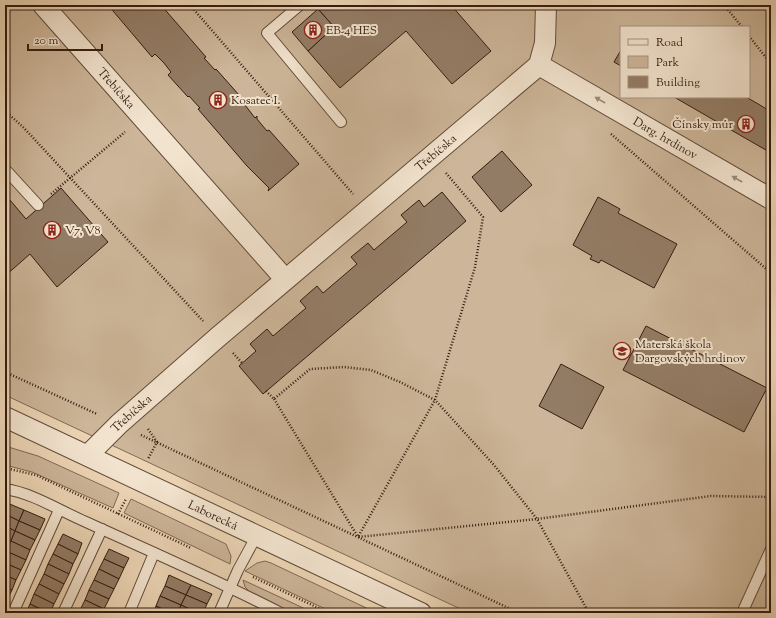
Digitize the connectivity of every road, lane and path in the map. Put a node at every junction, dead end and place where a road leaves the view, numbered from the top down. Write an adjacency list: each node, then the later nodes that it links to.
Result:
1 (42, 5): 11 (street, Třebíčska)
2 (190, 5): 19 (path)
3 (300, 5): 12 (lane)
4 (546, 5): 9 (street)
5 (724, 5): 6 (path)
6 (741, 26)
7 (750, 37): 8 (path)
8 (771, 64)
9 (539, 65): 17 (street, Darg. hrdinov, one-way to 9); 19 (street, Třebíčska)
10 (5, 111): 16 (path)
11 (142, 117): 16 (path); 21 (street, Třebíčska)
12 (341, 122)
13 (610, 134): 20 (path)
14 (5, 169): 18 (lane)
15 (444, 171): 26 (path)
16 (70, 178): 18 (path); 22 (path)
17 (771, 198)
18 (38, 205)
19 (368, 211): 21 (street, Třebíčska)
20 (771, 273)
21 (285, 280): 22 (street, Třebíčska)
22 (218, 337): 31 (street, Třebíčska)
23 (5, 372): 27 (path)
24 (266, 391): 25 (path)
25 (274, 399): 26 (path); 40 (path)
26 (435, 400): 37 (path); 40 (path)
27 (101, 416)
28 (5, 417): 31 (street, Laborecká)
29 (135, 432): 30 (path)
30 (157, 442): 32 (path); 40 (path)
31 (88, 455): 39 (street, Laborecká)
32 (148, 459)
33 (5, 489): 36 (lane)
34 (128, 496): 38 (path)
35 (771, 497): 37 (path)
36 (59, 510): 38 (lane); 44 (lane)
37 (538, 520): 40 (path); 51 (path)
38 (102, 529): 42 (lane); 45 (lane)
39 (257, 535): 43 (lane); 49 (street, Laborecká)
40 (358, 537): 50 (path)
41 (771, 549): 52 (lane)
42 (154, 553): 43 (lane); 46 (lane)
43 (231, 587): 47 (lane); 48 (lane)
44 (13, 613)
45 (63, 613)
46 (129, 613)
47 (220, 613)
48 (281, 613)
49 (421, 613)
50 (520, 613)
51 (589, 613)
52 (742, 613)

